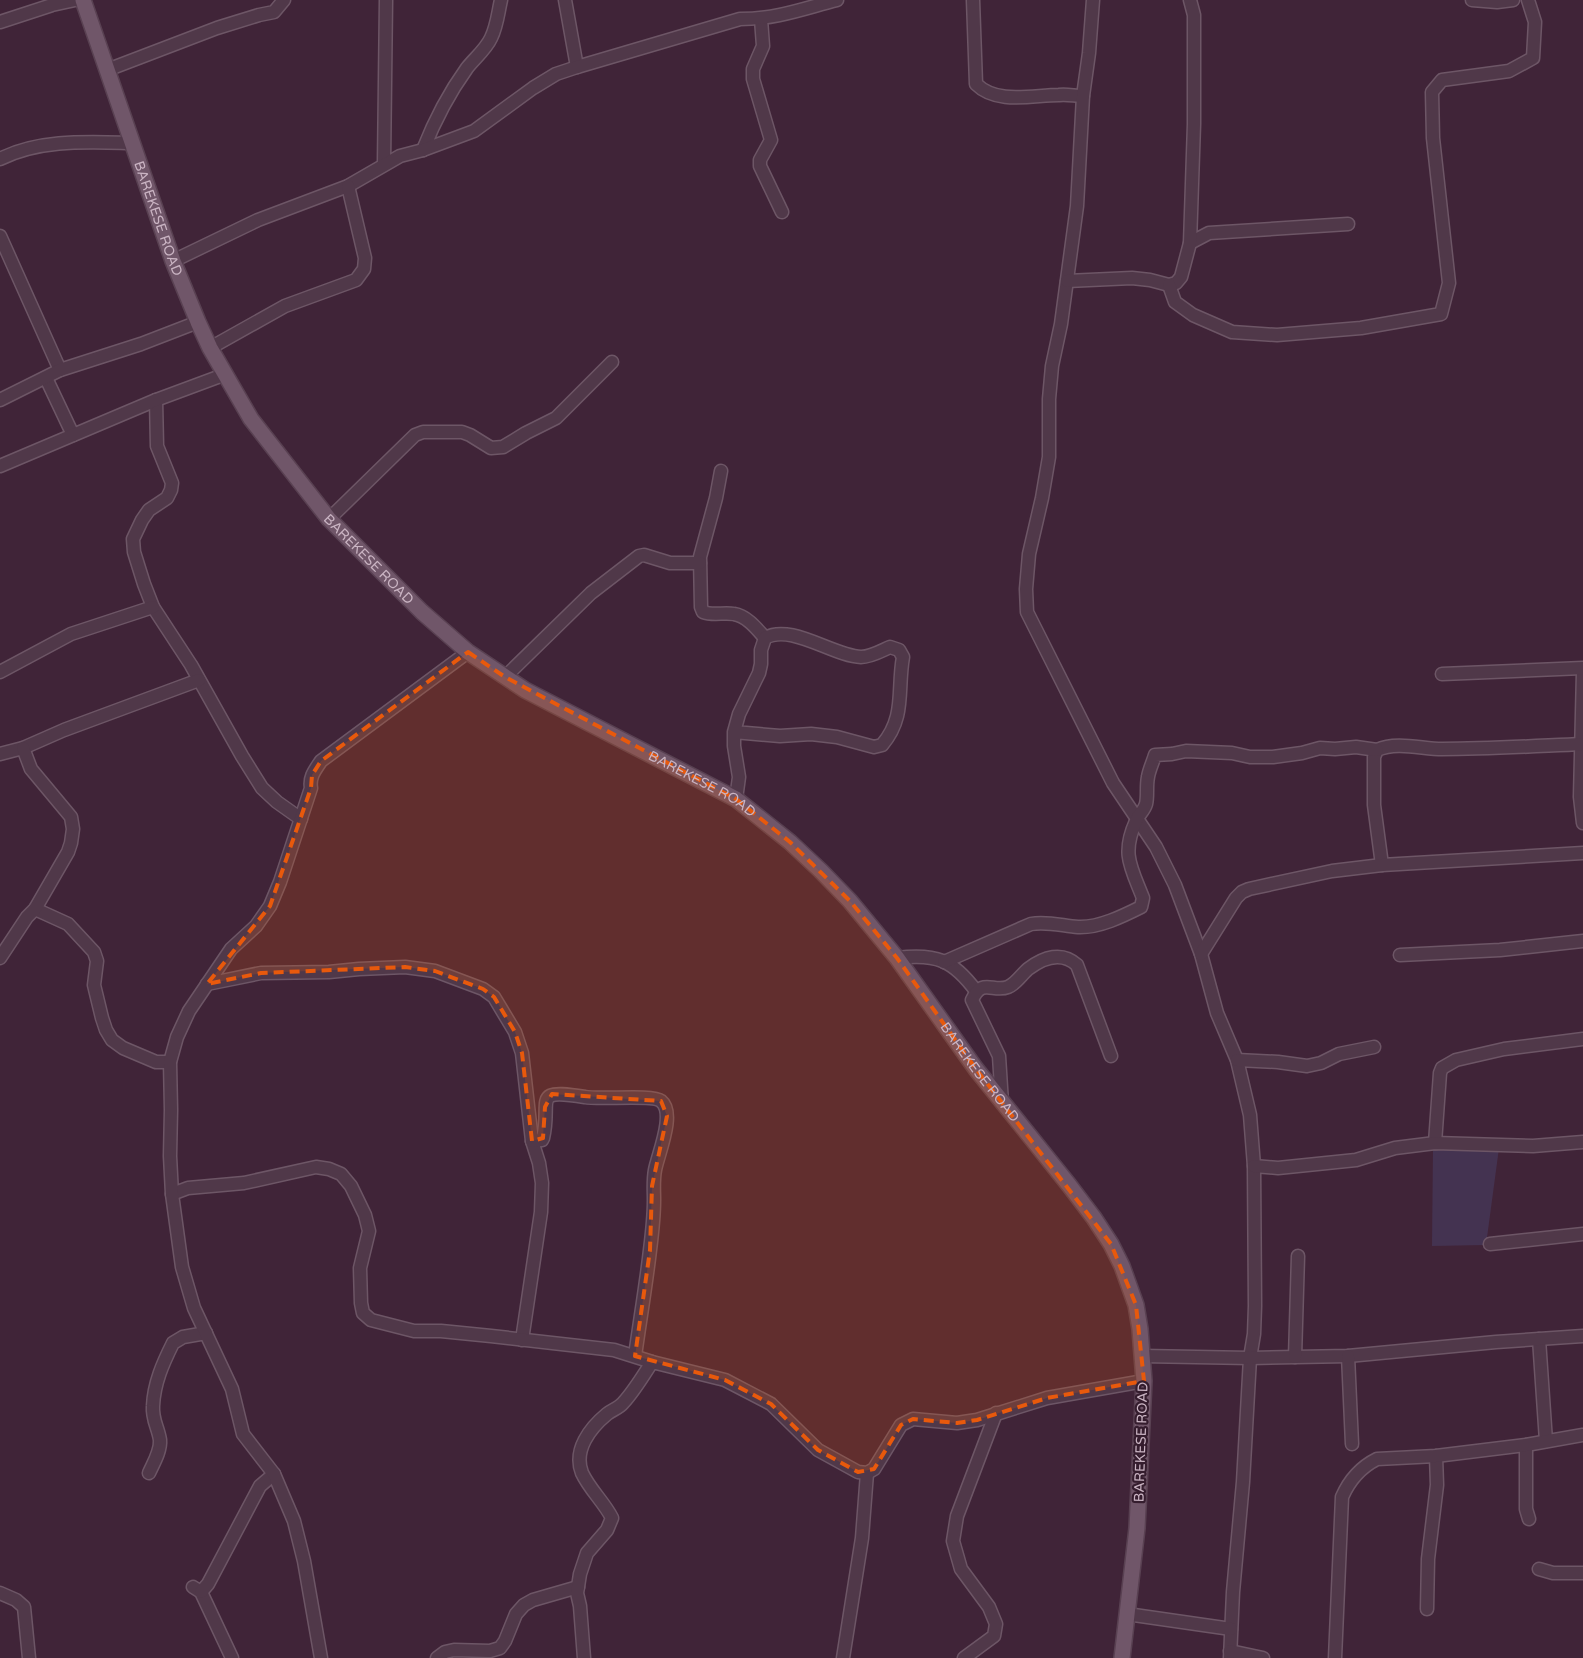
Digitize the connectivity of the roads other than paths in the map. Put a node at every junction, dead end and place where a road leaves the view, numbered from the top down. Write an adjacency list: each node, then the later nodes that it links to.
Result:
1 (75, 0): 15 (street)
2 (83, 0): 17 (main road, BAREKESE ROAD)
3 (284, 0): 17 (street)
4 (386, 0): 22 (street)
5 (500, 0): 20 (street)
6 (565, 0): 16 (street)
7 (837, 0): 14 (street)
8 (972, 0): 18 (street)
9 (1093, 0): 18 (street)
10 (1190, 0): 25 (street)
11 (1472, 0): 12 (street)
12 (1513, 0)
13 (1528, 0): 33 (street)
14 (762, 19): 16 (street); 24 (street)
15 (0, 22)
16 (577, 67): 20 (street)
17 (108, 70): 19 (main road, BAREKESE ROAD)
18 (1083, 96): 32 (street)
19 (131, 143): 21 (street); 31 (main road, BAREKESE ROAD)
20 (423, 150): 22 (street)
21 (0, 159)
22 (384, 164): 23 (street)
23 (348, 186): 31 (street); 35 (street)
24 (782, 212)
25 (1190, 221): 27 (street); 29 (street)
26 (1348, 224): 27 (street)
27 (1208, 232): 29 (street)
28 (0, 236): 30 (street)
29 (1190, 243): 33 (street)
30 (4, 256): 37 (street)
31 (173, 261): 34 (main road, BAREKESE ROAD)
32 (1067, 281): 33 (street); 62 (street)
33 (1169, 285)
34 (198, 322): 35 (main road, BAREKESE ROAD); 37 (street)
35 (210, 348): 38 (main road, BAREKESE ROAD)
36 (612, 362): 45 (street)
37 (60, 370): 39 (street)
38 (226, 374): 41 (street); 45 (main road, BAREKESE ROAD)
39 (46, 378): 40 (street); 42 (street)
40 (0, 400)
41 (156, 400): 42 (street); 47 (street)
42 (73, 435): 43 (street)
43 (0, 466)
44 (721, 471): 46 (street)
45 (329, 519): 49 (main road, BAREKESE ROAD)
46 (700, 563): 48 (street); 54 (street)
47 (153, 607): 51 (street); 55 (street)
48 (765, 638): 56 (street); 56 (street)
49 (468, 652): 54 (main road, BAREKESE ROAD); 63 (street)
50 (1583, 668): 53 (street)
51 (0, 672)
52 (1583, 672): 57 (street)
53 (1442, 674)
54 (505, 677): 61 (main road, BAREKESE ROAD)
55 (199, 680): 58 (street); 63 (street)
56 (734, 732): 61 (street)
57 (1582, 744): 59 (street); 64 (street)
58 (22, 748): 60 (street); 67 (street)
59 (1377, 750): 62 (street); 66 (street)
60 (0, 754)
61 (736, 800): 72 (main road, BAREKESE ROAD)
62 (1137, 818): 69 (street); 73 (street)
63 (301, 819): 74 (street)
64 (1583, 823)
65 (1583, 853): 66 (street)
66 (1382, 865): 69 (street)
67 (35, 909): 71 (street); 80 (street)
68 (1583, 942): 70 (street)
69 (1200, 954): 79 (street)
70 (1400, 956)
71 (0, 958)
72 (897, 958): 73 (street); 81 (main road, BAREKESE ROAD)
73 (944, 962): 75 (street)
74 (207, 984): 80 (street); 82 (street)
75 (976, 992): 78 (street); 81 (street)
76 (1583, 1039): 84 (street)
77 (1374, 1047): 79 (street)
78 (1111, 1056)
79 (1237, 1060): 85 (street)
80 (170, 1062): 86 (street)
81 (1002, 1102): 95 (main road, BAREKESE ROAD)
82 (532, 1142): 93 (street); 94 (street)
83 (1583, 1142): 84 (street)
84 (1435, 1143): 85 (street)
85 (1254, 1166): 98 (street)
86 (172, 1194): 90 (street); 93 (street)
87 (1583, 1234): 88 (street)
88 (1490, 1244)
89 (1298, 1256): 97 (street)
90 (206, 1333): 108 (street); 109 (street)
91 (1583, 1336): 92 (street)
92 (1539, 1339): 96 (street); 103 (street)
93 (522, 1340): 94 (street)
94 (636, 1356): 99 (street)
95 (1142, 1356): 98 (street); 100 (main road, BAREKESE ROAD)
96 (1348, 1356): 97 (street); 104 (street)
97 (1295, 1357): 98 (street)
98 (1250, 1358): 117 (street)
99 (652, 1362): 107 (street); 113 (street)
100 (1144, 1381): 101 (street); 116 (main road, BAREKESE ROAD)
101 (996, 1413): 107 (street); 125 (street)
102 (1583, 1435): 103 (street)
103 (1546, 1441): 105 (street)
104 (1352, 1444)
105 (1526, 1445): 106 (street); 110 (street)
106 (1436, 1456): 115 (street); 128 (street)
107 (867, 1472): 124 (street)
108 (149, 1473)
109 (274, 1474): 120 (street); 121 (street)
110 (1529, 1519)
111 (1539, 1568): 112 (street)
112 (1583, 1573)
113 (578, 1587): 122 (street); 123 (street)
114 (0, 1592): 119 (street)
115 (1427, 1609)
116 (1127, 1614): 117 (street); 126 (main road, BAREKESE ROAD)
117 (1231, 1629): 118 (street)
118 (1230, 1655): 127 (street)
119 (29, 1658)
120 (232, 1658)
121 (321, 1658)
122 (437, 1658)
123 (584, 1658)
124 (843, 1658)
125 (964, 1658)
126 (1122, 1658)
127 (1263, 1658)
128 (1335, 1658)

